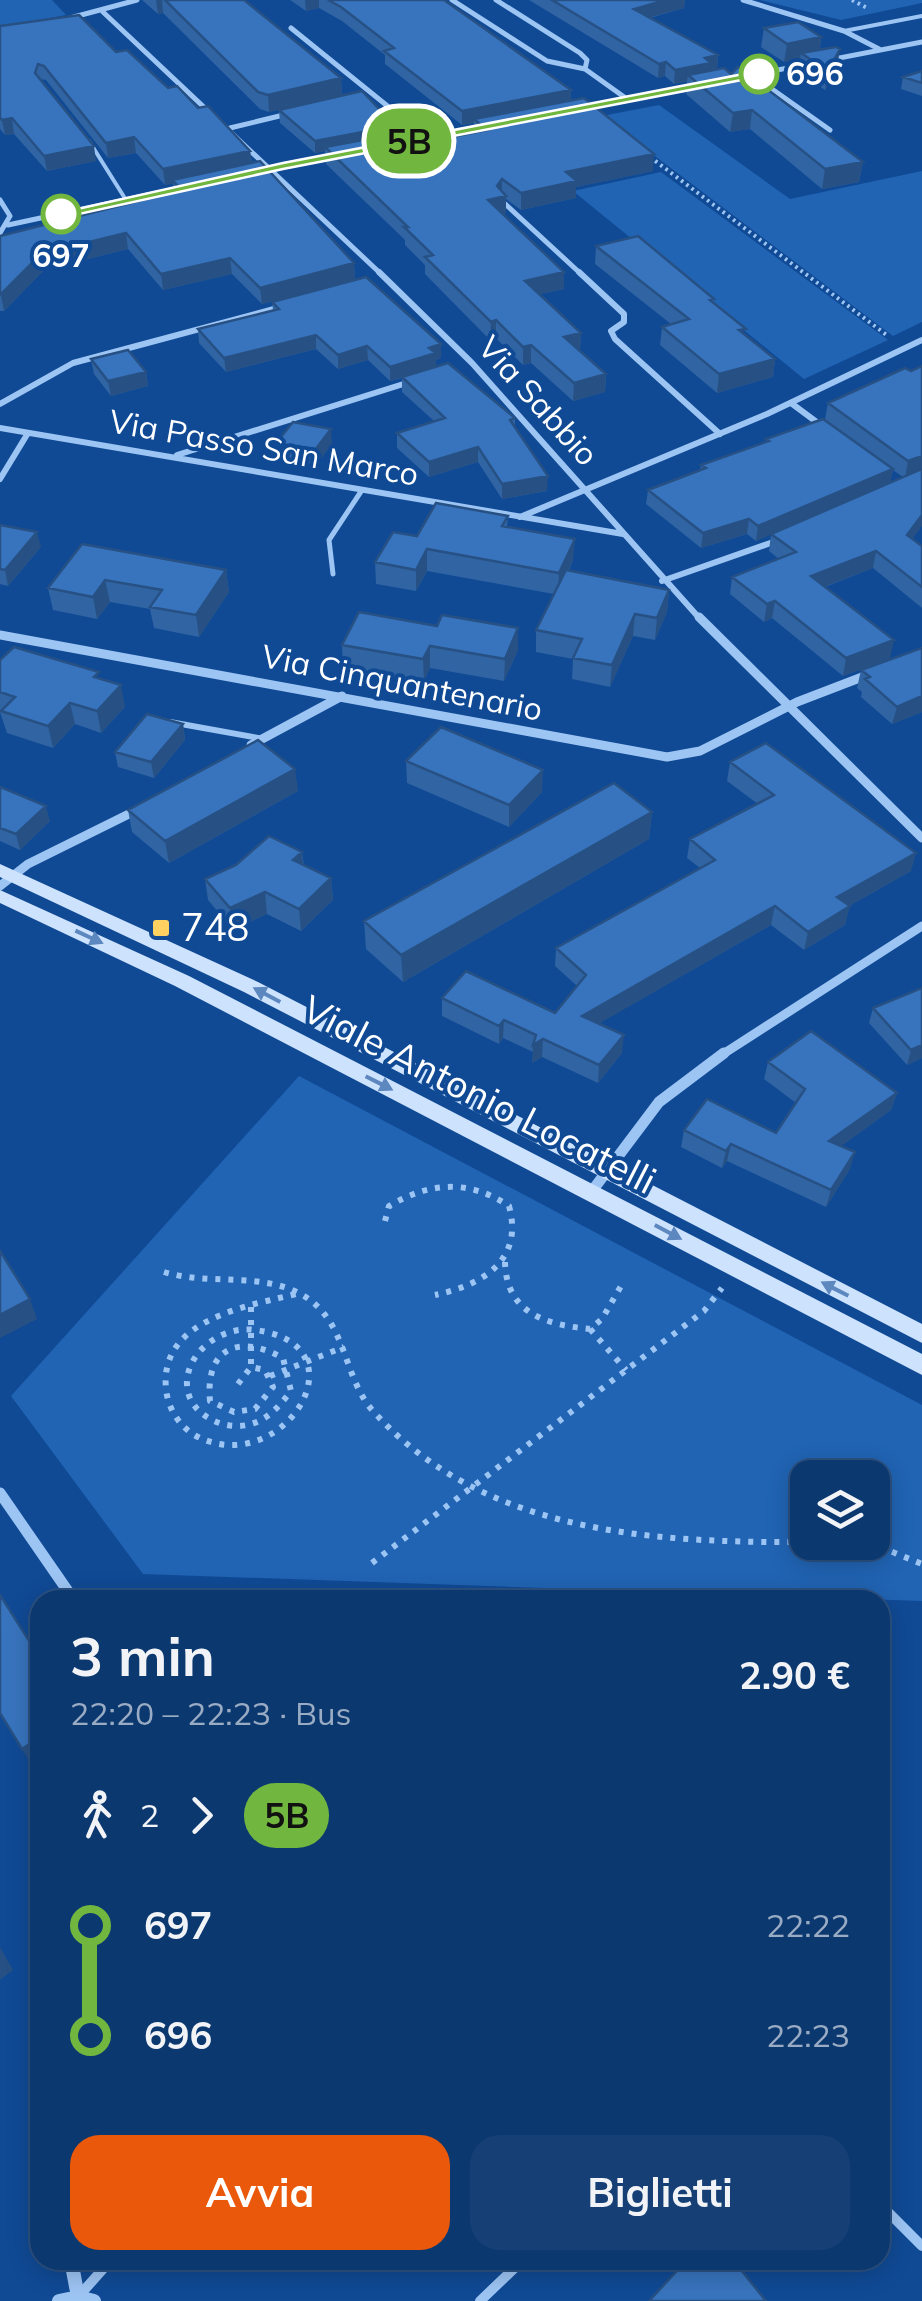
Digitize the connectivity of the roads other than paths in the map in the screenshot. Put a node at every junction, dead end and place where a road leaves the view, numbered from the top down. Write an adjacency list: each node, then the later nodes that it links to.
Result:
1 (137, 0): 5 (street)
2 (452, 0): 14 (street)
3 (496, 0): 14 (street)
4 (743, 0): 9 (street)
5 (103, 12): 7 (street); 24 (street, Via Sabbio)
6 (922, 16): 9 (lane)
7 (67, 18)
8 (291, 28): 18 (street)
9 (844, 32): 12 (street)
10 (922, 42): 11 (street)
11 (905, 45): 12 (street); 13 (street)
12 (880, 50): 15 (street)
13 (922, 54)
14 (585, 69): 20 (street)
15 (752, 75): 16 (street); 25 (street)
16 (734, 78)
17 (716, 82): 20 (street)
18 (372, 94): 19 (street); 27 (street)
19 (355, 98)
20 (626, 100): 21 (street)
21 (569, 110)
22 (301, 111): 24 (street)
23 (499, 124): 27 (street)
24 (230, 128): 30 (street, Via Sabbio)
25 (830, 130)
26 (84, 134): 34 (lane)
27 (426, 138): 28 (street)
28 (392, 145)
29 (339, 155): 30 (street)
30 (272, 168): 31 (street); 38 (street, Via Sabbio)
31 (261, 170)
32 (187, 187): 34 (street)
33 (0, 200): 36 (street)
34 (126, 200): 36 (street)
35 (503, 202): 49 (street)
36 (8, 225): 37 (street)
37 (0, 233)
38 (384, 279): 39 (street); 42 (street, Via Sabbio)
39 (374, 282)
40 (297, 302): 46 (street)
41 (922, 340): 45 (street)
42 (472, 363): 43 (street); 53 (street, Via Sabbio)
43 (461, 366)
44 (425, 378): 51 (street)
45 (790, 403): 49 (street); 50 (street)
46 (0, 404)
47 (0, 428): 48 (street, Via Passo San Marco)
48 (28, 433): 51 (street, Via Passo San Marco); 52 (street)
49 (720, 434): 53 (street)
50 (833, 434)
51 (171, 456): 54 (street, Via Passo San Marco)
52 (0, 479)
53 (586, 489): 55 (street); 56 (street, Via Sabbio)
54 (362, 490): 55 (street, Via Passo San Marco); 58 (lane)
55 (519, 517): 56 (street, Via Passo San Marco)
56 (624, 534): 59 (street, Via Sabbio)
57 (788, 536): 59 (street)
58 (332, 574)
59 (662, 581): 63 (street, Via Sabbio)
60 (0, 634): 62 (street, Via Cinquantenario)
61 (886, 668): 63 (street, Via Cinquantenario)
62 (342, 696): 63 (street, Via Cinquantenario); 65 (street)
63 (786, 707): 68 (street, Via Sabbio)
64 (151, 718): 65 (lane)
65 (264, 739): 66 (street)
66 (242, 750)
67 (141, 808): 69 (street)
68 (922, 838)
69 (4, 877): 72 (street, Viale Antonio Locatelli, one-way to 69)
70 (0, 896): 73 (street, Viale Antonio Locatelli, one-way to 73)
71 (922, 926): 72 (street)
72 (606, 1173): 73 (street); 74 (street, Viale Antonio Locatelli, one-way to 72)
73 (592, 1191): 75 (street, Viale Antonio Locatelli, one-way to 75)
74 (922, 1334)
75 (922, 1364)
76 (0, 1494): 77 (street)
77 (67, 1590)
78 (890, 2214): 79 (lane)
79 (922, 2246)
80 (75, 2270): 83 (street)
81 (105, 2270): 83 (lane)
82 (513, 2270): 85 (lane)
83 (86, 2299): 84 (street)
84 (59, 2301)
85 (480, 2301)

